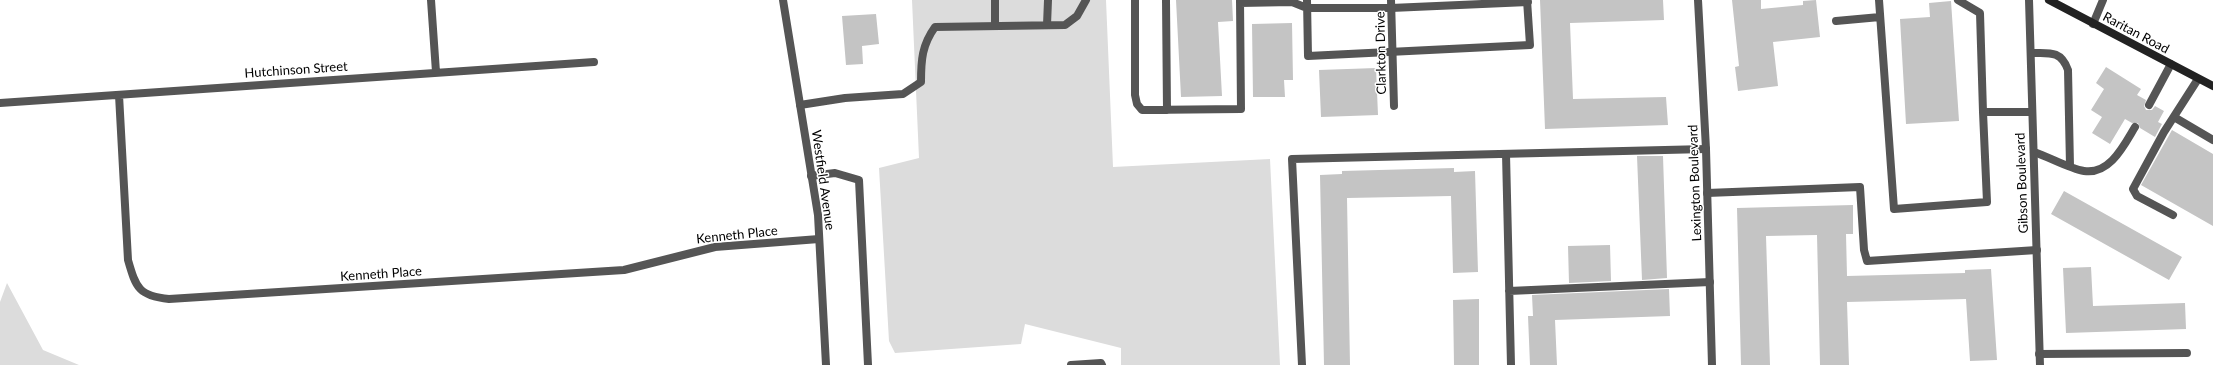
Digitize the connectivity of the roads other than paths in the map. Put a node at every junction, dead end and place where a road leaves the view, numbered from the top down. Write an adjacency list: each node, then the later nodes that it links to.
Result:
1 (431, 0): 27 (street)
2 (782, 0): 32 (street, Westfield Avenue)
3 (995, 0): 22 (street)
4 (1048, 0): 21 (street)
5 (1086, 0): 21 (street)
6 (1135, 0): 35 (street)
7 (1166, 0): 35 (street)
8 (1698, 0): 41 (street, Lexington Boulevard)
9 (1878, 0): 18 (street)
10 (1958, 0): 36 (street)
11 (2029, 0): 23 (street, Gibson Boulevard)
12 (2049, 0): 20 (main road, Raritan Road)
13 (2103, 0): 20 (street)
14 (1240, 1): 16 (street); 35 (street)
15 (1528, 1): 17 (street); 24 (street)
16 (1307, 4): 17 (street); 24 (street)
17 (1391, 4): 24 (street, Clarkton Drive)
18 (1880, 17): 19 (street); 36 (street)
19 (1836, 21)
20 (2093, 24): 26 (main road, Raritan Road)
21 (1048, 25): 22 (street)
22 (995, 26): 32 (street)
23 (2031, 52): 37 (street, Gibson Boulevard); 44 (street)
24 (1393, 53): 34 (street, Clarkton Drive)
25 (594, 62): 27 (street, Hutchinson Street)
26 (2171, 64): 28 (main road, Raritan Road); 33 (street)
27 (436, 72): 30 (street, Hutchinson Street)
28 (2198, 79): 29 (main road, Raritan Road); 38 (street)
29 (2213, 86)
30 (119, 96): 31 (street, Hutchinson Street); 48 (street, Kenneth Place)
31 (0, 103)
32 (800, 105): 45 (street, Westfield Avenue)
33 (2149, 105)
34 (1394, 106)
35 (1167, 110)
36 (1983, 112): 37 (street)
37 (2032, 112): 42 (street, Gibson Boulevard)
38 (2174, 117): 40 (street); 47 (street)
39 (2135, 127): 44 (street)
40 (2213, 140)
41 (1706, 149): 43 (street); 46 (street, Lexington Boulevard)
42 (2034, 152): 44 (street); 49 (street, Gibson Boulevard)
43 (1506, 154): 51 (street); 58 (street)
44 (2070, 166)
45 (811, 176): 48 (street, Westfield Avenue); 56 (street)
46 (1707, 193): 49 (street); 50 (street, Lexington Boulevard)
47 (2173, 215)
48 (819, 239): 55 (street, Westfield Avenue)
49 (2036, 250): 52 (street, Gibson Boulevard)
50 (1710, 282): 51 (street); 60 (street, Lexington Boulevard)
51 (1509, 291): 59 (street)
52 (2039, 354): 53 (street); 61 (street, Gibson Boulevard)
53 (2186, 354)
54 (1101, 364): 57 (street)
55 (826, 365)
56 (868, 365)
57 (1071, 365)
58 (1302, 365)
59 (1511, 365)
60 (1712, 365)
61 (2040, 365)

